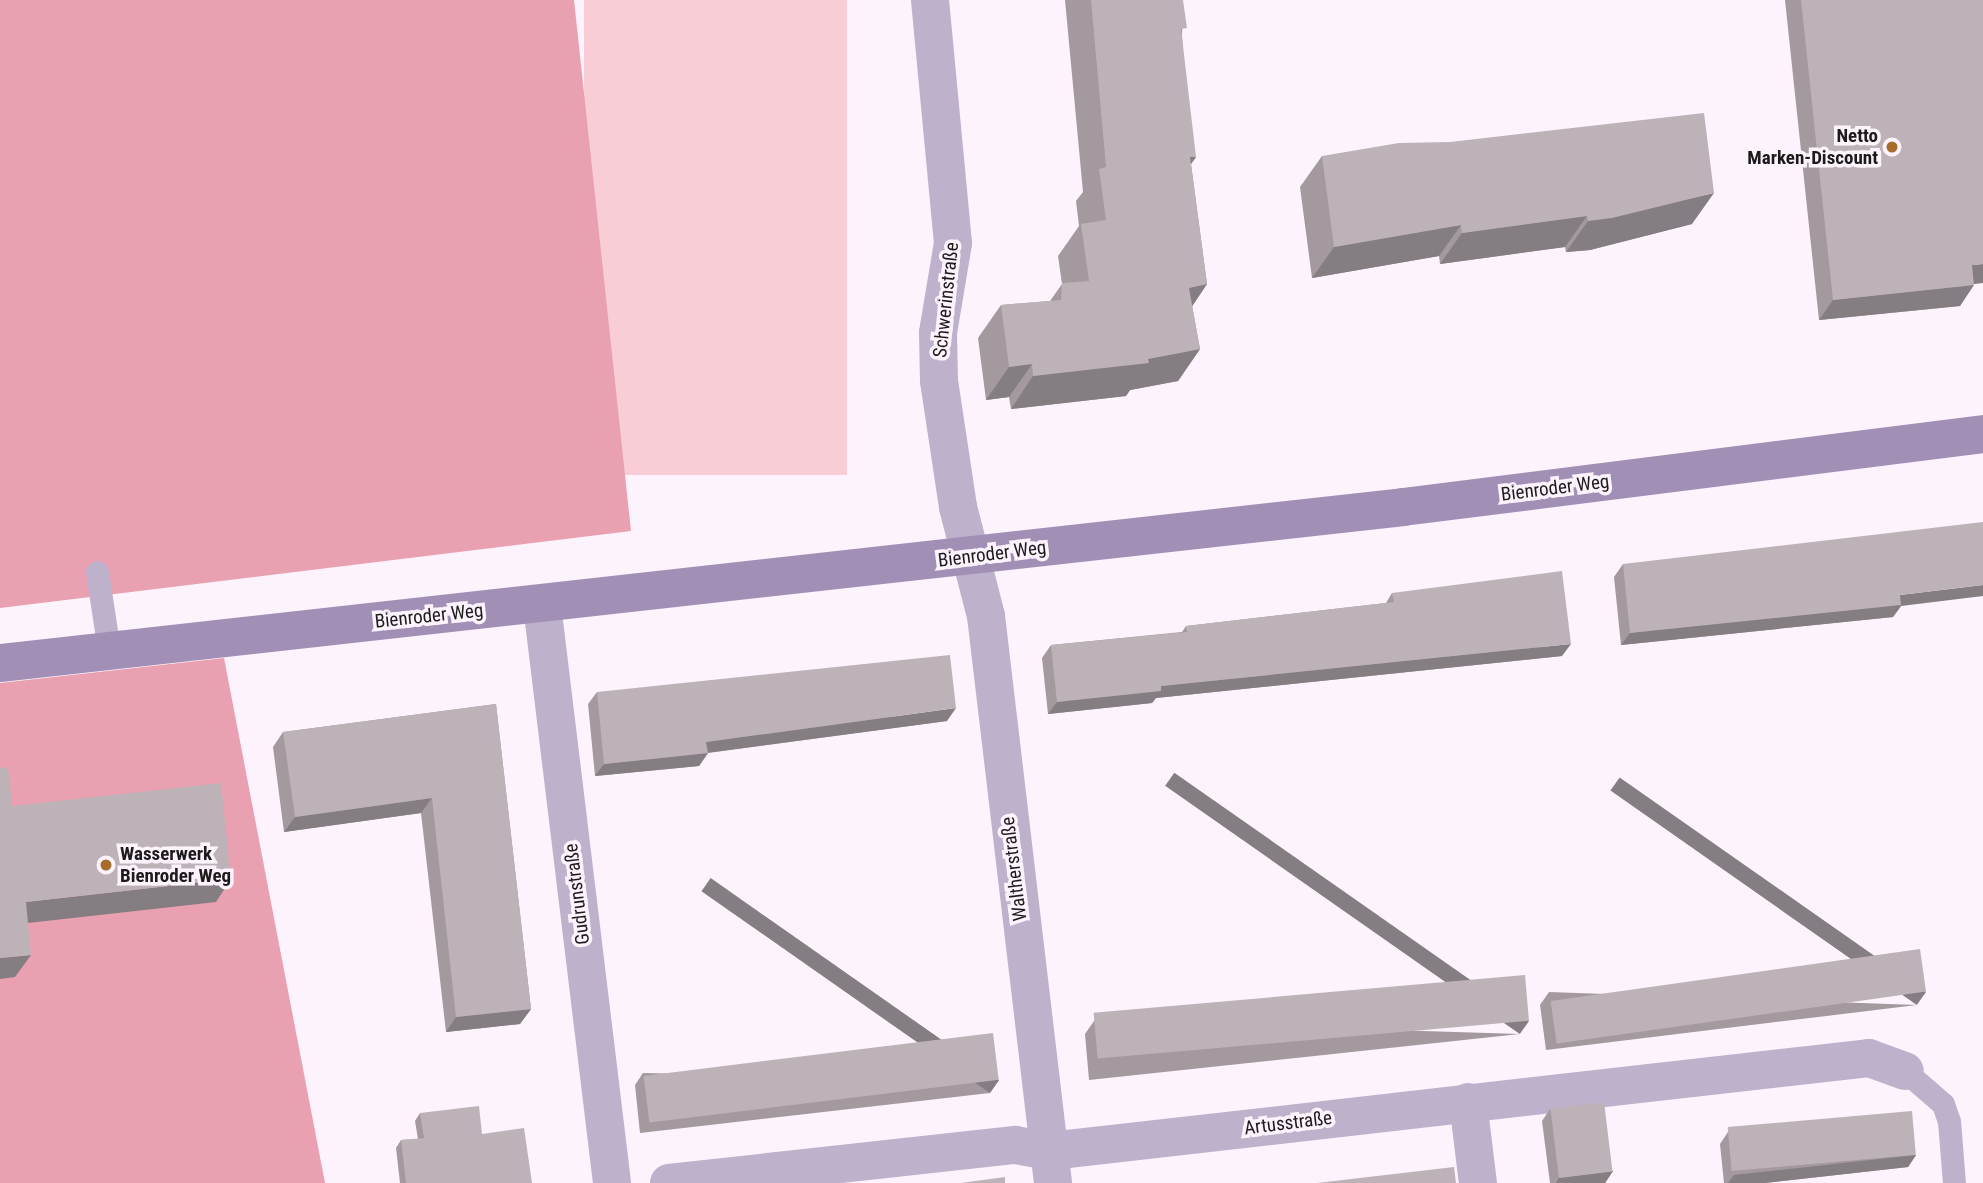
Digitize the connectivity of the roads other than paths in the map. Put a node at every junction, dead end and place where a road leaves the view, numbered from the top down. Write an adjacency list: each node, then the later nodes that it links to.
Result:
1 (930, 0): 3 (street, Schwerinstraße)
2 (1983, 434): 3 (main road, Bienroder Weg)
3 (973, 556): 5 (main road, Bienroder Weg); 10 (street, Waltherstraße)
4 (97, 572): 6 (lane)
5 (542, 605): 6 (main road, Bienroder Weg); 11 (street, Gudrunstraße)
6 (109, 650): 7 (main road, Bienroder Weg)
7 (0, 663)
8 (1905, 1071): 9 (street, Artusstraße); 14 (lane)
9 (1468, 1102): 10 (street, Artusstraße); 13 (street)
10 (1051, 1167): 12 (street, Artusstraße)
11 (612, 1183)
12 (670, 1183)
13 (1478, 1183)
14 (1954, 1183)

